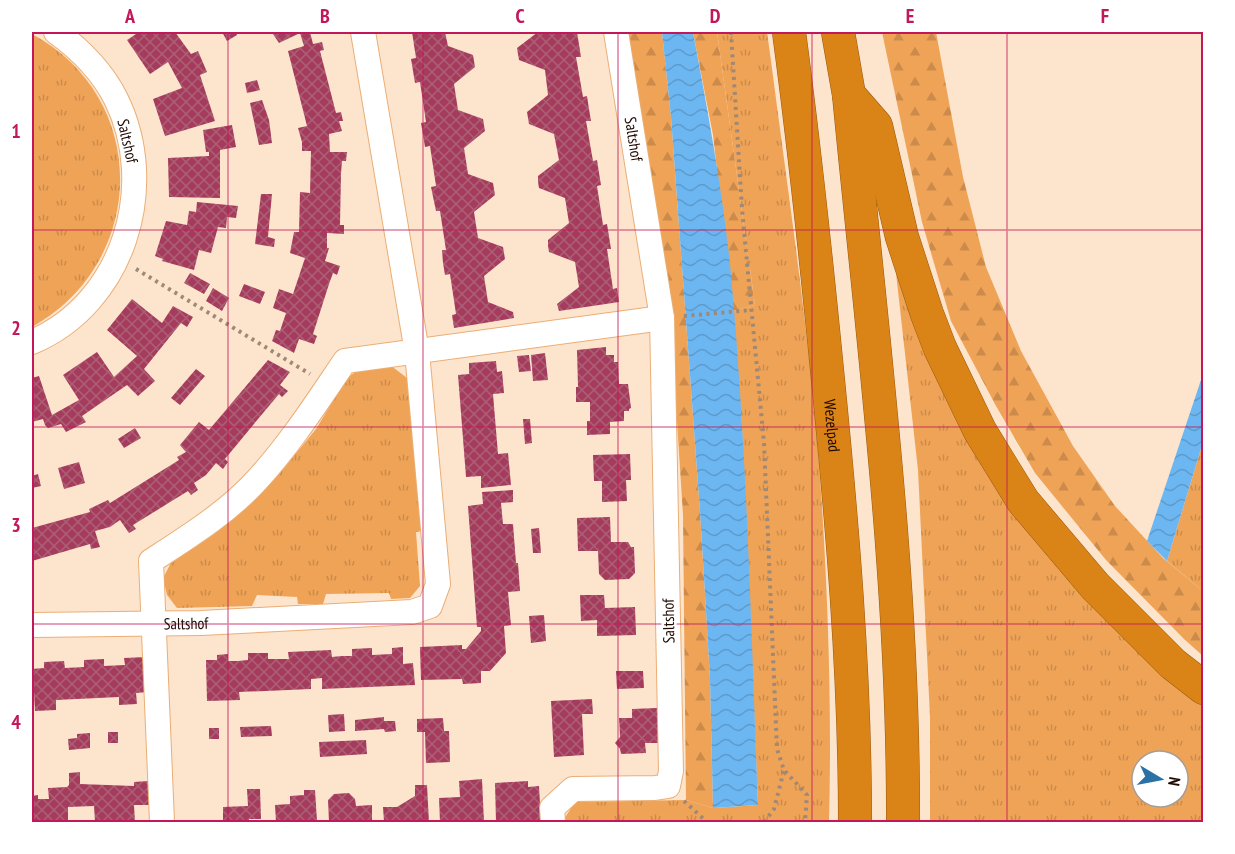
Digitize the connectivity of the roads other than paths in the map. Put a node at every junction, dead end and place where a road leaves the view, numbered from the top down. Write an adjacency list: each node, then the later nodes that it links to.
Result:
1 (56, 32): 8 (street, Saltshof)
2 (363, 32): 9 (street, Saltshof)
3 (616, 32): 7 (street, Saltshof)
4 (789, 32): 15 (highway, Wezelpad)
5 (838, 32): 6 (highway)
6 (849, 94): 12 (highway); 16 (highway)
7 (662, 318): 9 (street, Saltshof); 14 (street, Saltshof)
8 (32, 342)
9 (417, 352): 10 (street, Saltshof); 10 (street, Saltshof)
10 (153, 624): 11 (street, Saltshof); 13 (street, Saltshof)
11 (32, 626)
12 (1203, 688)
13 (162, 822)
14 (553, 822)
15 (855, 822)
16 (903, 822)

